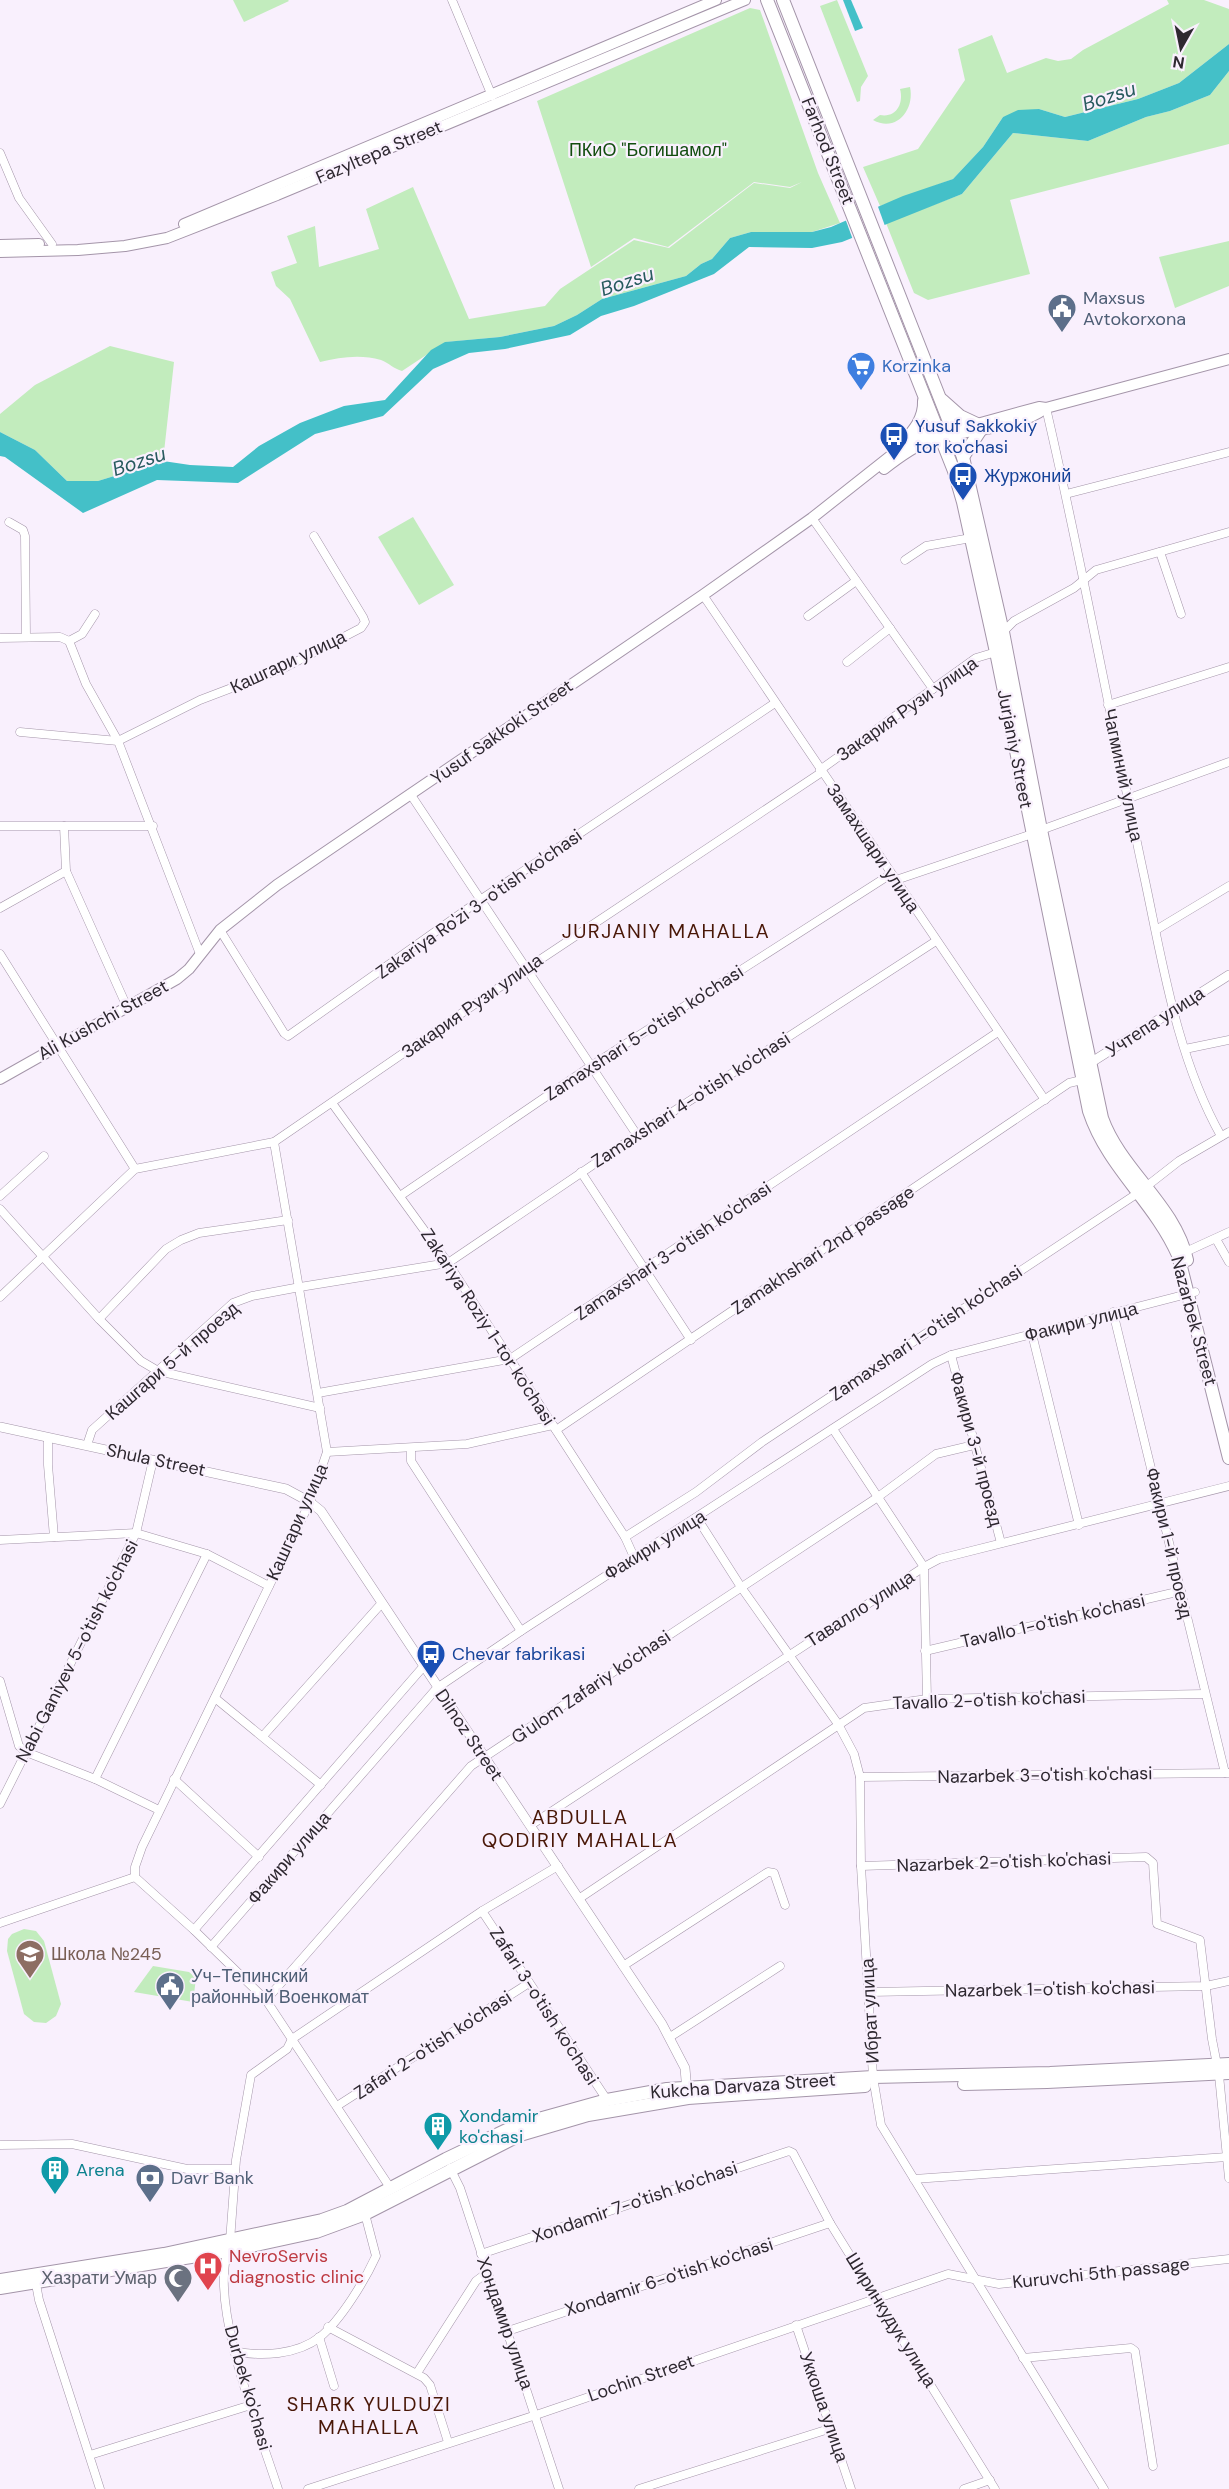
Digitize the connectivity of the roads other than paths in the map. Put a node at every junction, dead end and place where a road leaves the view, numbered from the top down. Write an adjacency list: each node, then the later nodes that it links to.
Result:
1 (452, 0): 6 (street)
2 (716, 0): 6 (main road, Fazyltepa Street)
3 (745, 0): 9 (main road, Fazyltepa Street)
4 (767, 0): 12 (main road, Farhod Street)
5 (783, 0): 11 (main road, Farhod Street)
6 (492, 96): 9 (main road, Fazyltepa Street)
7 (0, 153): 9 (street)
8 (0, 245): 9 (main road, Fazyltepa Street)
9 (52, 248): 10 (main road, Fazyltepa Street)
10 (0, 252)
11 (902, 297): 15 (main road, Jurjaniy Street)
12 (888, 303): 14 (main road, Jurjaniy Street)
13 (1229, 359): 16 (main road, Yusuf Sakkoki Street)
14 (924, 393): 18 (main road, Jurjaniy Street); 19 (main road)
15 (939, 397): 17 (main road); 18 (main road, Jurjaniy Street)
16 (1046, 408): 17 (main road, Yusuf Sakkoki Street); 22 (street, Чагминий улица)
17 (979, 427): 18 (main road, Yusuf Sakkoki Street); 21 (main road)
18 (946, 433): 19 (main road, Yusuf Sakkoki Street); 21 (main road, Jurjaniy Street); 23 (main road, Yusuf Sakkoki Street); 27 (main road, Jurjaniy Street)
19 (898, 449): 23 (main road, Yusuf Sakkoki Street)
20 (1229, 453): 22 (street)
21 (963, 457): 37 (main road, Jurjaniy Street)
22 (1066, 494): 30 (street, Чагминий улица)
23 (812, 518): 31 (street); 32 (main road, Yusuf Sakkoki Street)
24 (9, 522): 38 (street)
25 (1229, 532): 28 (street)
26 (314, 536): 48 (street, Кашгари улица)
27 (971, 538): 29 (street); 41 (main road, Jurjaniy Street)
28 (1160, 552): 30 (street); 34 (street)
29 (905, 560)
30 (1085, 579): 37 (street); 46 (street, Чагминий улица)
31 (856, 581): 35 (street); 36 (street)
32 (703, 596): 45 (street, Замахшари улица); 51 (main road, Yusuf Sakkoki Street)
33 (95, 614): 40 (street)
34 (1181, 614)
35 (808, 616)
36 (890, 628): 42 (street); 44 (street)
37 (1003, 632): 56 (main road, Jurjaniy Street)
38 (26, 637): 39 (street); 40 (street)
39 (0, 638)
40 (69, 641): 48 (street)
41 (996, 652): 44 (street, Закария Рузи улица); 56 (main road, Jurjaniy Street)
42 (847, 662)
43 (1229, 667): 46 (street)
44 (933, 689): 50 (street, Закария Рузи улица)
45 (775, 703): 50 (street, Замахшари улица); 60 (street, Zakariya Ro'zi 3-o'tish ko'chasi)
46 (1108, 705): 52 (street, Чагминий улица)
47 (20, 732): 48 (street)
48 (118, 741): 55 (street)
49 (1229, 762): 52 (street, Zamaxshari 5-o'tish ko'chasi)
50 (821, 771): 58 (street, Замахшари улица); 67 (street, Закария Рузи улица)
51 (411, 795): 60 (street); 62 (main road, Yusuf Sakkoki Street)
52 (1128, 799): 56 (street, Zamaxshari 5-o'tish ko'chasi); 63 (street, Чагминий улица)
53 (0, 826): 54 (street)
54 (64, 826): 55 (street); 57 (street)
55 (153, 826): 66 (street)
56 (1036, 832): 58 (street, Zamaxshari 5-o'tish ko'chasi); 76 (main road, Jurjaniy Street)
57 (66, 870): 61 (street); 69 (street)
58 (894, 877): 64 (street, Замахшари улица); 75 (street, Zamaxshari 5-o'tish ko'chasi)
59 (1229, 886): 63 (street)
60 (480, 900): 62 (street, Zakariya Ro'zi 3-o'tish ko'chasi); 67 (street)
61 (0, 908)
62 (220, 930): 66 (main road, Yusuf Sakkoki Street)
63 (1156, 930): 70 (street, Чагминий улица)
64 (936, 940): 71 (street, Замахшари улица); 81 (street, Zamaxshari 4-o'tish ko'chasi)
65 (0, 954): 73 (street)
66 (200, 954): 69 (main road, Ali Kushchi Street)
67 (526, 969): 75 (street); 79 (street, Закария Рузи улица)
68 (1229, 975): 70 (street, Учтепа улица)
69 (127, 1007): 73 (main road, Ali Kushchi Street)
70 (1173, 1010): 74 (street, Чагминий улица); 76 (street, Учтепа улица)
71 (998, 1032): 78 (street, Замахшари улица); 97 (street, Zamaxshari 3-o'tish ko'chasi)
72 (1229, 1040): 74 (street)
73 (58, 1045): 77 (main road, Ali Kushchi Street); 84 (street)
74 (1185, 1048): 80 (street, Чагминий улица)
75 (591, 1066): 81 (street); 88 (street, Zamaxshari 5-o'tish ko'chasi)
76 (1087, 1072): 78 (street, Zamakhshari 2nd passage); 86 (main road, Jurjaniy Street)
77 (0, 1079)
78 (1045, 1100): 104 (street, Zamakhshari 2nd passage)
79 (332, 1103): 82 (street, Закария Рузи улица); 88 (street, Zakariya Roziy 1-tor ko'chasi)
80 (1225, 1134): 86 (street, Zamaxshari 1-o'tish ko'chasi)
81 (637, 1135): 85 (street, Zamaxshari 4-o'tish ko'chasi)
82 (274, 1143): 84 (street); 90 (street, Кашгари улица)
83 (44, 1156): 87 (street)
84 (135, 1169): 94 (street)
85 (582, 1172): 96 (street, Zamaxshari 4-o'tish ko'chasi); 97 (street)
86 (1141, 1190): 93 (main road, Nazarbek Street); 129 (street, Zamaxshari 1-o'tish ko'chasi)
87 (0, 1196)
88 (400, 1196): 96 (street, Zakariya Roziy 1-tor ko'chasi)
89 (0, 1209): 94 (street)
90 (288, 1220): 98 (street, Кашгари улица); 102 (street)
91 (1229, 1233): 92 (street)
92 (1216, 1239): 93 (street); 95 (street)
93 (1182, 1254): 99 (main road, Nazarbek Street)
94 (42, 1256): 100 (street); 102 (street)
95 (1229, 1262)
96 (448, 1263): 98 (street, Кашгари 5-й проезд); 106 (street, Zakariya Roziy 1-tor ko'chasi)
97 (645, 1270): 104 (street); 106 (street, Zamaxshari 3-o'tish ko'chasi)
98 (300, 1287): 107 (street, Кашгари 5-й проезд); 108 (street, Кашгари улица)
99 (1192, 1293): 101 (street, Факири улица); 113 (main road, Nazarbek Street); 119 (main road, Nazarbek Street)
100 (0, 1296)
101 (1113, 1312): 103 (street, Факири улица); 124 (street, Факири 1-й проезд)
102 (99, 1319): 107 (street)
103 (1032, 1334): 105 (street, Факири улица); 126 (street)
104 (691, 1340): 111 (street, Zamakhshari 2nd passage)
105 (951, 1355): 112 (street, Факири улица); 116 (street, Факири 3-й проезд)
106 (510, 1359): 108 (street, Zamaxshari 3-o'tish ko'chasi); 111 (street, Zakariya Roziy 1-tor ko'chasi)
107 (158, 1371): 109 (street); 115 (street, Кашгари 5-й проезд)
108 (318, 1393): 109 (street, Кашгари улица)
109 (320, 1408): 118 (street, Кашгари улица)
110 (0, 1427): 114 (street, Shula Street)
111 (554, 1428): 117 (street, Zamakhshari 2nd passage); 129 (street, Zakariya Roziy 1-tor ko'chasi)
112 (833, 1430): 122 (street); 125 (street, Факири улица)
113 (1229, 1430)
114 (48, 1438): 115 (street, Shula Street); 128 (street)
115 (87, 1445): 120 (street, Shula Street)
116 (974, 1445): 122 (street, G'ulom Zafariy ko'chasi); 131 (street, Факири 3-й проезд)
117 (411, 1449): 118 (street, Zamakhshari 2nd passage); 139 (street)
118 (327, 1452): 123 (street, Кашгари улица)
119 (1229, 1458)
120 (153, 1460): 123 (street, Shula Street); 127 (street, Nabi Ganiyev 5-o'tish ko'chasi)
121 (1229, 1486): 124 (street, Тавалло улица)
122 (878, 1497): 134 (street); 136 (street, G'ulom Zafariy ko'chasi)
123 (310, 1502): 135 (street, Кашгари улица); 138 (street, Dilnoz Street)
124 (1160, 1504): 126 (street, Тавалло улица); 137 (street, Факири 1-й проезд)
125 (697, 1518): 133 (street, Факири улица); 136 (street, Ибрат улица)
126 (1079, 1525): 131 (street, Тавалло улица)
127 (136, 1533): 128 (street); 132 (street); 150 (street, Nabi Ganiyev 5-o'tish ko'chasi)
128 (54, 1537): 130 (street)
129 (625, 1537): 133 (street, Zakariya Roziy 1-tor ko'chasi)
130 (0, 1540)
131 (1001, 1544): 134 (street, Тавалло улица)
132 (207, 1554): 135 (street); 154 (street)
133 (634, 1557): 139 (street, Факири улица)
134 (924, 1567): 140 (street); 141 (street, Тавалло улица)
135 (269, 1586): 146 (street, Кашгари улица)
136 (741, 1587): 141 (street, Ибрат улица); 151 (street, G'ulom Zafariy ko'chasi)
137 (1181, 1591): 140 (street, Tavallo 1-o'tish ko'chasi); 145 (street, Факири 1-й проезд)
138 (381, 1604): 142 (street, Dilnoz Street); 149 (street)
139 (521, 1631): 144 (street, Факири улица)
140 (925, 1651): 147 (street)
141 (788, 1655): 148 (street, Ибрат улица); 159 (street, Тавалло улица)
142 (423, 1667): 144 (street, Dilnoz Street); 156 (street, Факири улица)
143 (0, 1681): 150 (street)
144 (437, 1688): 151 (street, Dilnoz Street); 169 (street, Факири улица)
145 (1204, 1694): 147 (street, Tavallo 2-o'tish ko'chasi); 152 (street, Факири 1-й проезд)
146 (214, 1698): 149 (street); 155 (street, Кашгари улица)
147 (927, 1700): 148 (street, Tavallo 2-o'tish ko'chasi)
148 (838, 1724): 153 (street, Ибрат улица); 164 (street, Tavallo 2-o'tish ko'chasi)
149 (263, 1736): 156 (street)
150 (26, 1752): 154 (street); 157 (street, Nabi Ganiyev 5-o'tish ko'chasi)
151 (484, 1758): 159 (street, Dilnoz Street); 176 (street, G'ulom Zafariy ko'chasi)
152 (1227, 1773): 153 (street, Nazarbek 3-o'tish ko'chasi)
153 (860, 1777): 162 (street, Ибрат улица)
154 (95, 1779): 158 (street)
155 (174, 1779): 158 (street, Кашгари улица); 160 (street)
156 (321, 1785): 160 (street, Факири улица)
157 (0, 1804)
158 (159, 1810): 163 (street, Кашгари улица)
159 (531, 1825): 161 (street, Dilnoz Street)
160 (259, 1857): 168 (street, Факири улица)
161 (558, 1866): 164 (street, Dilnoz Street); 166 (street, Durbek ko'chasi)
162 (861, 1866): 174 (street, Nazarbek 2-o'tish ko'chasi); 175 (street, Ибрат улица)
163 (135, 1877): 167 (street); 168 (street)
164 (580, 1898): 170 (street, Dilnoz Street)
165 (785, 1905): 170 (street)
166 (482, 1911): 173 (street, Zafari 3-o'tish ko'chasi); 178 (street, Durbek ko'chasi)
167 (0, 1923)
168 (194, 1930): 169 (street)
169 (211, 1947): 176 (street)
170 (623, 1966): 177 (street, Dilnoz Street)
171 (780, 1966): 177 (street)
172 (1229, 1981): 174 (street, Nazarbek 1-o'tish ko'chasi)
173 (529, 1983): 182 (street, Zafari 3-o'tish ko'chasi); 183 (street, Zafari 2-o'tish ko'chasi)
174 (1206, 1986): 175 (street, Nazarbek 1-o'tish ko'chasi); 179 (street)
175 (870, 1992): 180 (street, Ибрат улица)
176 (266, 2000): 178 (street)
177 (670, 2037): 181 (street, Dilnoz Street)
178 (292, 2039): 183 (street); 188 (street, Durbek ko'chasi)
179 (1223, 2070): 180 (main road, Kukcha Darvaza Street); 186 (street)
180 (873, 2081): 181 (main road, Kukcha Darvaza Street); 190 (street, Ибрат улица)
181 (687, 2092): 182 (main road, Kukcha Darvaza Street); 187 (main road, Kukcha Darvaza Street)
182 (606, 2100): 187 (main road, Kukcha Darvaza Street)
183 (337, 2106): 191 (street)
184 (0, 2145): 188 (street)
185 (789, 2151): 193 (street, Ширинкудук улица); 195 (street, Xondamir 7-o'tish ko'chasi)
186 (1227, 2157): 189 (street); 190 (street)
187 (448, 2164): 191 (main road, Kukcha Darvaza Street); 192 (main road, Kukcha Darvaza Street); 195 (street, Хондамир улица)
188 (235, 2169): 194 (street, Durbek ko'chasi)
189 (1229, 2178)
190 (914, 2179): 198 (street, Ибрат улица)
191 (391, 2189): 194 (main road, Kukcha Darvaza Street)
192 (365, 2214): 194 (main road, Kukcha Darvaza Street); 204 (street)
193 (830, 2223): 202 (street, Ширинкудук улица); 205 (street, Xondamir 6-o'tish ko'chasi)
194 (229, 2246): 200 (main road, Kukcha Darvaza Street); 207 (street, Durbek ko'chasi)
195 (481, 2254): 197 (street, Хондамир улица)
196 (1229, 2259): 198 (street, Kuruvchi 5th passage)
197 (488, 2272): 205 (street, Хондамир улица); 209 (street)
198 (974, 2278): 202 (street, Lochin Street); 208 (street, Ибрат улица)
199 (0, 2280): 200 (main road, Kukcha Darvaza Street)
200 (36, 2280): 201 (main road, Kukcha Darvaza Street); 215 (street)
201 (0, 2288)
202 (878, 2298): 203 (street, Lochin Street); 217 (street, Ширинкудук улица)
203 (796, 2325): 212 (street, Lochin Street); 213 (street, Уккоша улица)
204 (328, 2327): 206 (street); 209 (street)
205 (508, 2331): 212 (street, Хондамир улица)
206 (319, 2337): 207 (street); 210 (street)
207 (234, 2351): 211 (street, Durbek ko'chasi)
208 (1023, 2358): 216 (street); 227 (street, Ибрат улица)
209 (417, 2373): 214 (street)
210 (334, 2386)
211 (251, 2405): 215 (street); 220 (street, Durbek ko'chasi)
212 (536, 2415): 214 (street, Lochin Street); 222 (street, Хондамир улица)
213 (832, 2428): 218 (street); 224 (street, Уккоша улица)
214 (448, 2442): 221 (street, Lochin Street)
215 (90, 2455): 219 (street)
216 (1154, 2466)
217 (990, 2480): 225 (street); 226 (street, Ширинкудук улица)
218 (662, 2485): 223 (street)
219 (100, 2489)
220 (278, 2489)
221 (308, 2489)
222 (559, 2489)
223 (639, 2489)
224 (851, 2489)
225 (964, 2489)
226 (995, 2489)
227 (1104, 2489)

